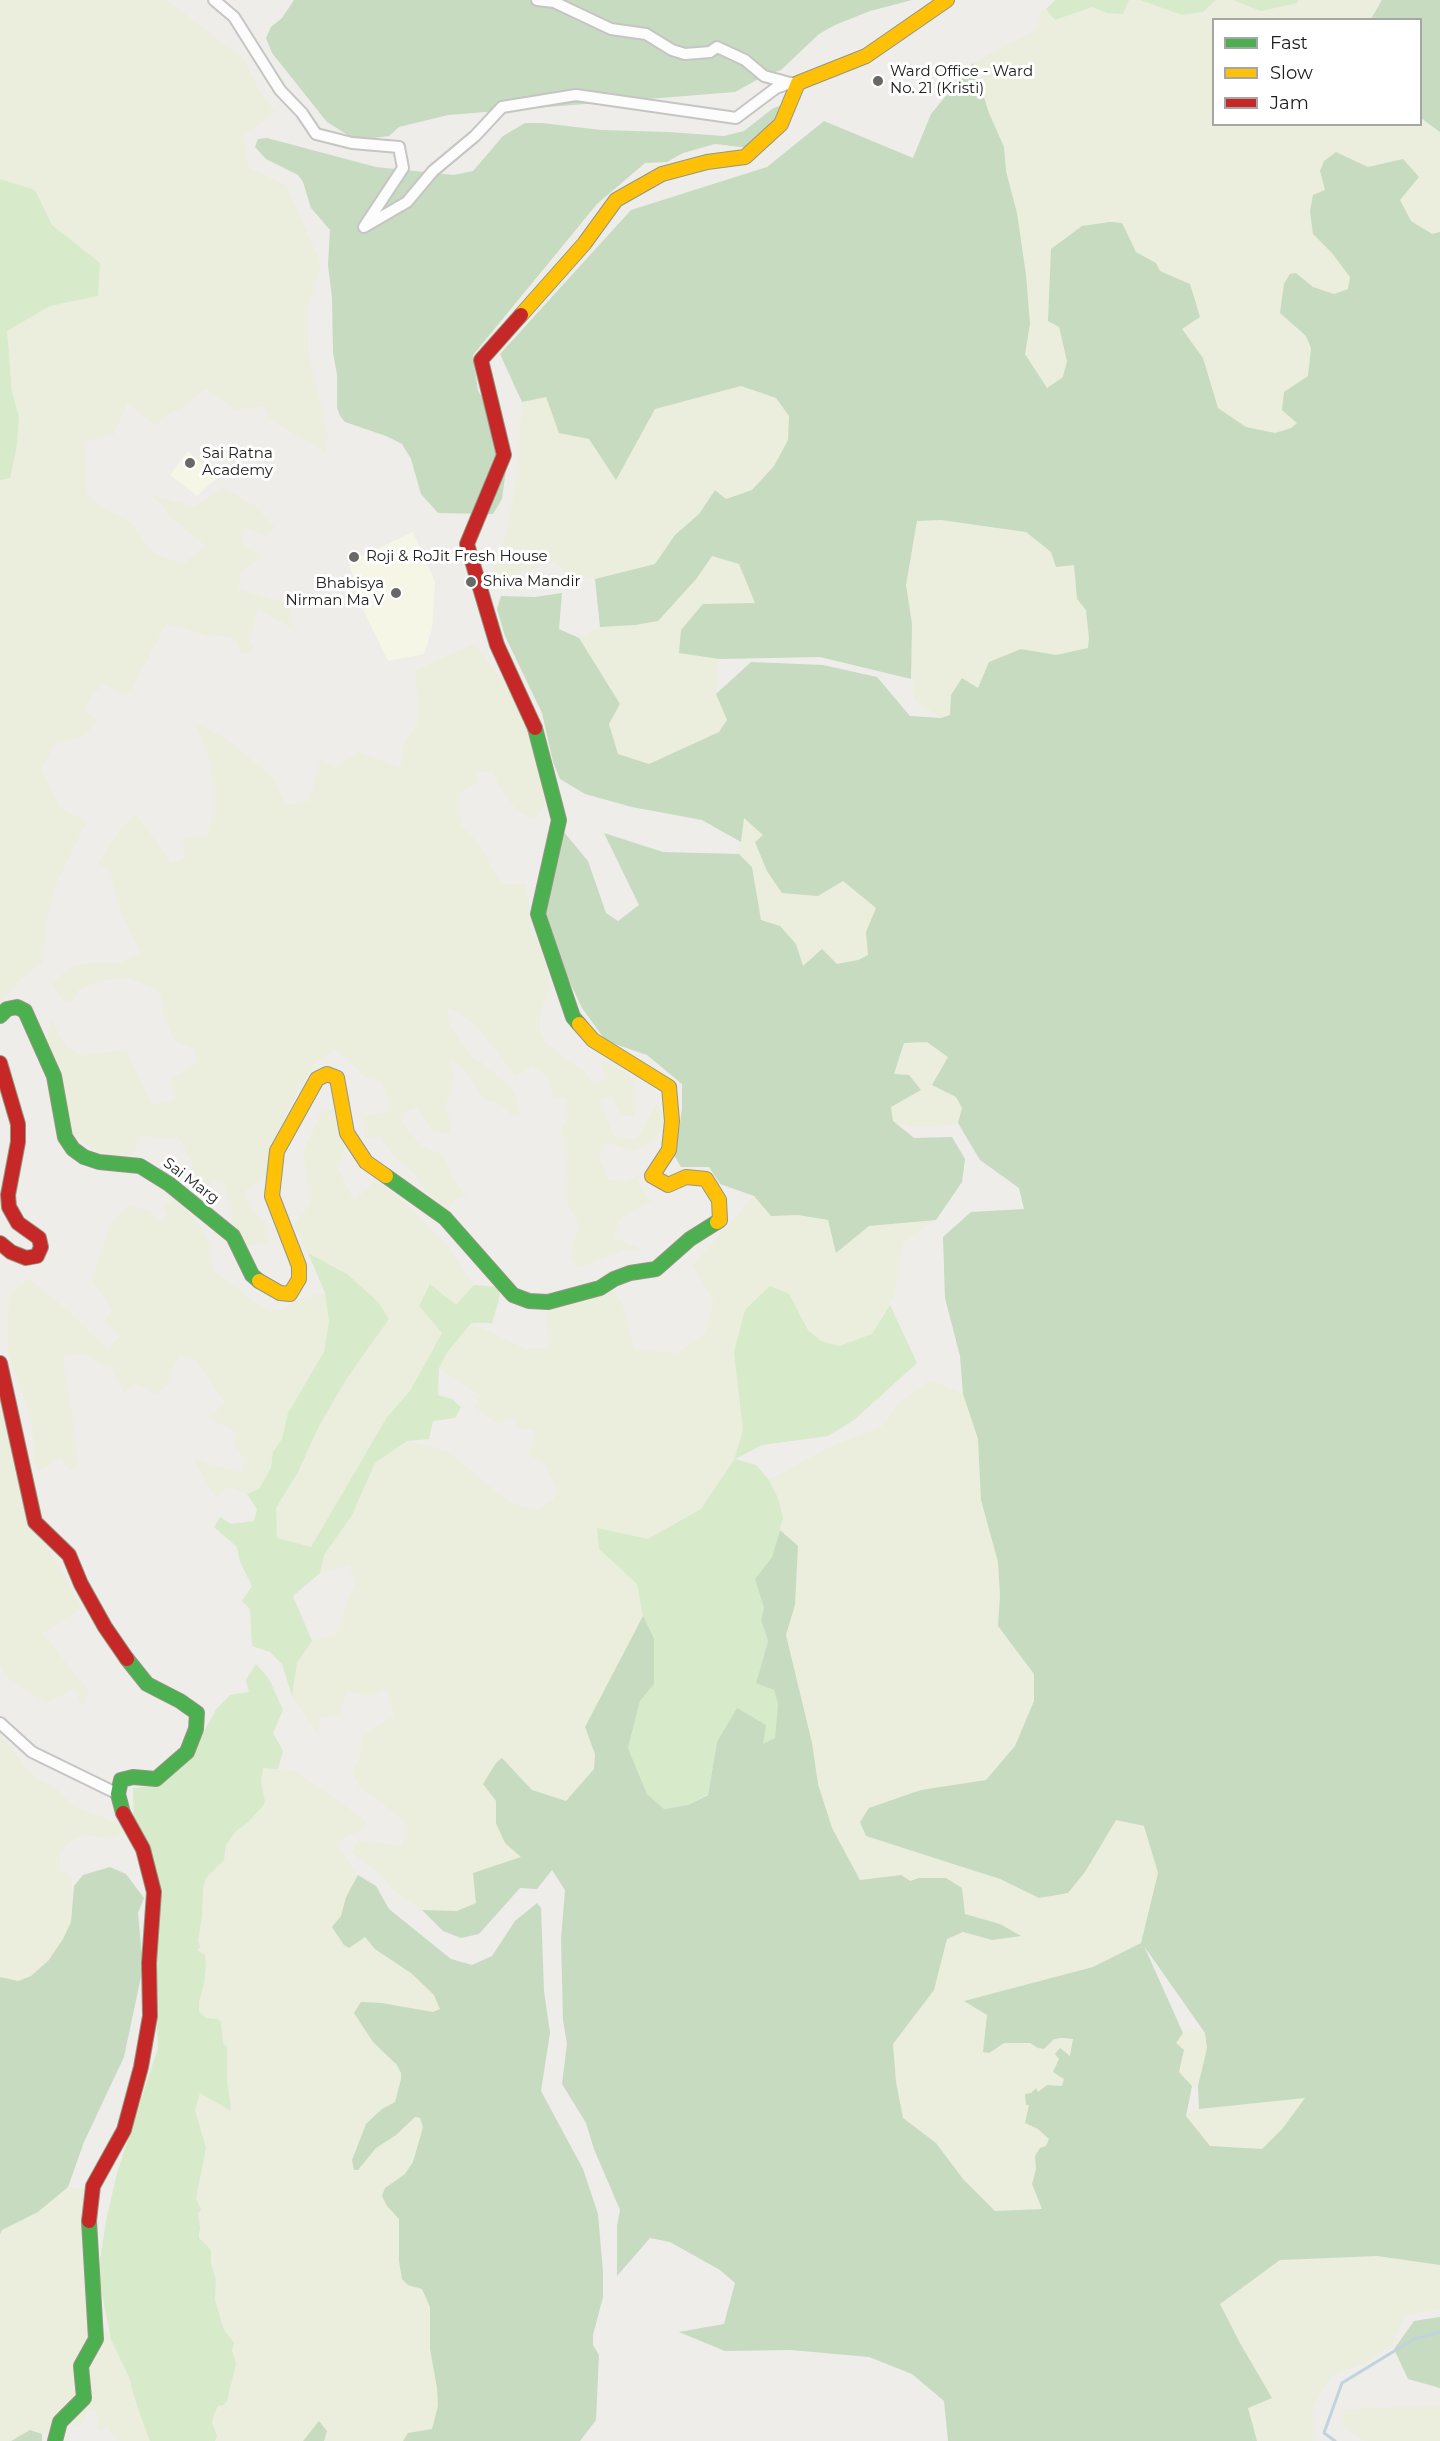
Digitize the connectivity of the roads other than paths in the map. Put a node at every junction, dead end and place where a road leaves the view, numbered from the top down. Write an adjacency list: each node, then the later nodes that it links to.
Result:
1 (214, 0): 4 (street)
2 (537, 0): 4 (street)
3 (947, 0): 4 (street)
4 (794, 83): 5 (street, Sai Marg)
5 (0, 1016)
6 (0, 1063): 7 (street)
7 (0, 1243)
8 (0, 1363): 10 (street)
9 (0, 1724): 10 (street)
10 (118, 1794): 11 (street)
11 (56, 2441)

